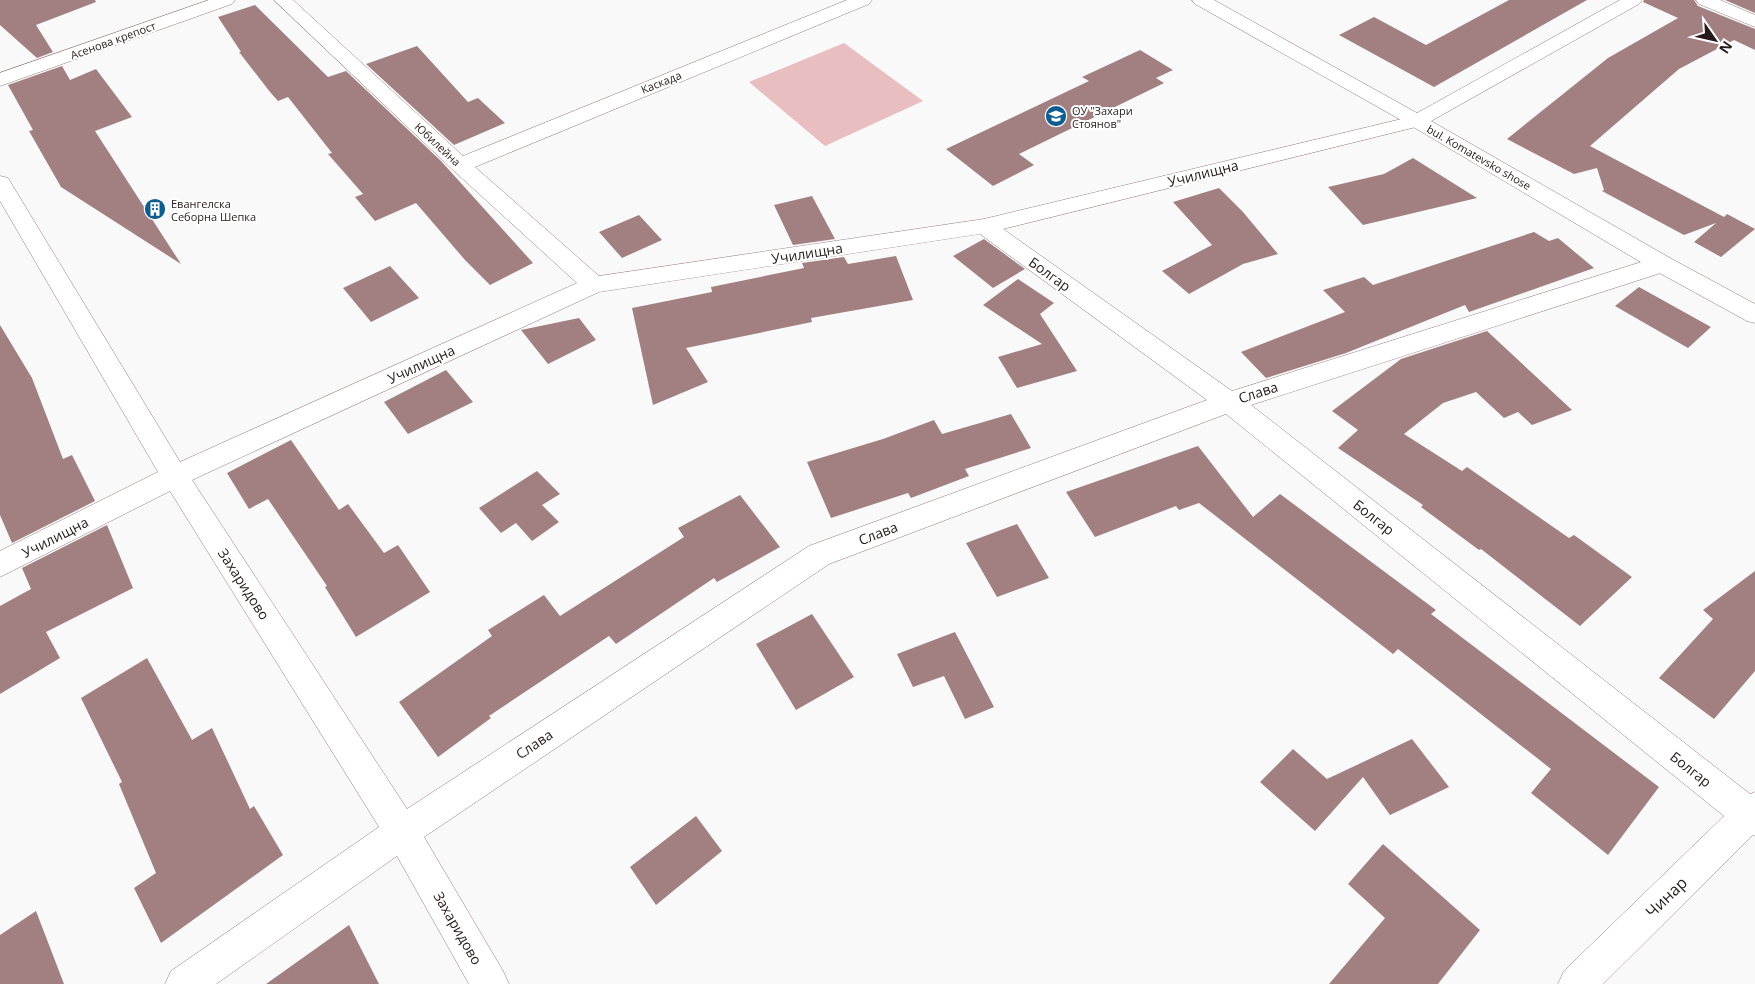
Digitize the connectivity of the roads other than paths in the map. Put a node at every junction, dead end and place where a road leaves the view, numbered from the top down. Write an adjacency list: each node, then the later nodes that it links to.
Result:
1 (226, 0): 8 (street, Асенова крепост)
2 (284, 0): 10 (street, Юбилейна)
3 (862, 0): 10 (street, Каскада)
4 (1202, 0): 9 (street, bul. Komatevsko shose)
5 (1632, 0): 9 (street, Училищна)
6 (1705, 0): 7 (street)
7 (1755, 22)
8 (0, 80)
9 (1418, 121): 12 (street, Училищна); 13 (street, bul. Komatevsko shose)
10 (460, 165): 14 (street, Юбилейна)
11 (0, 183): 17 (street, Захаридово)
12 (984, 226): 14 (street, Училищна); 16 (street, Болгар)
13 (1662, 264): 15 (street, bul. Komatevsko shose); 16 (street, Слава)
14 (594, 285): 17 (street, Училищна)
15 (1755, 315)
16 (1229, 402): 19 (street, Болгар); 20 (street, Слава)
17 (175, 476): 18 (street, Училищна); 20 (street, Захаридово)
18 (0, 565)
19 (1753, 815): 23 (street, Чинар)
20 (402, 832): 21 (street, Слава); 22 (street, Захаридово)
21 (184, 984)
22 (490, 984)
23 (1577, 984)

